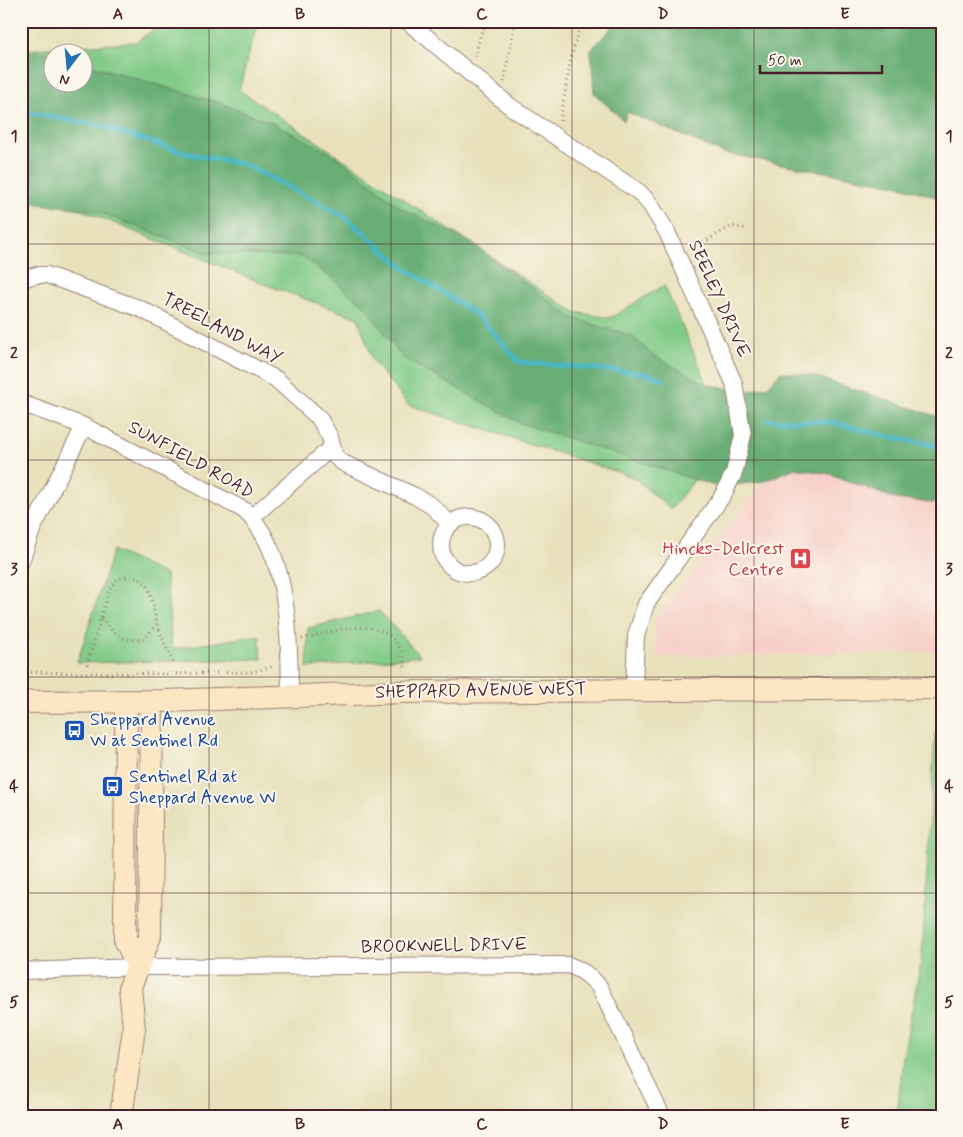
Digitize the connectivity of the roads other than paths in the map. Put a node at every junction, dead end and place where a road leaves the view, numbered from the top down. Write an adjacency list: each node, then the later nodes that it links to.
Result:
1 (407, 21): 10 (street, SEELEY DRIVE)
2 (21, 279): 5 (street, TREELAND WAY)
3 (21, 403): 4 (street, SUNFIELD ROAD)
4 (84, 426): 6 (street, SUNFIELD ROAD); 8 (street)
5 (332, 447): 6 (street); 7 (street, TREELAND WAY)
6 (252, 517): 11 (street, SUNFIELD ROAD)
7 (449, 523)
8 (21, 560)
9 (942, 688): 10 (main road, SHEPPARD AVENUE WEST)
10 (634, 689): 11 (main road, SHEPPARD AVENUE WEST)
11 (290, 695): 12 (main road, SHEPPARD AVENUE WEST)
12 (152, 701): 14 (main road, SHEPPARD AVENUE WEST); 15 (main road)
13 (21, 702): 14 (main road, SHEPPARD AVENUE WEST)
14 (126, 702): 15 (main road)
15 (138, 968): 16 (street, BROOKWELL DRIVE); 17 (main road); 18 (street, BROOKWELL DRIVE)
16 (21, 971)
17 (121, 1116)
18 (662, 1116)

